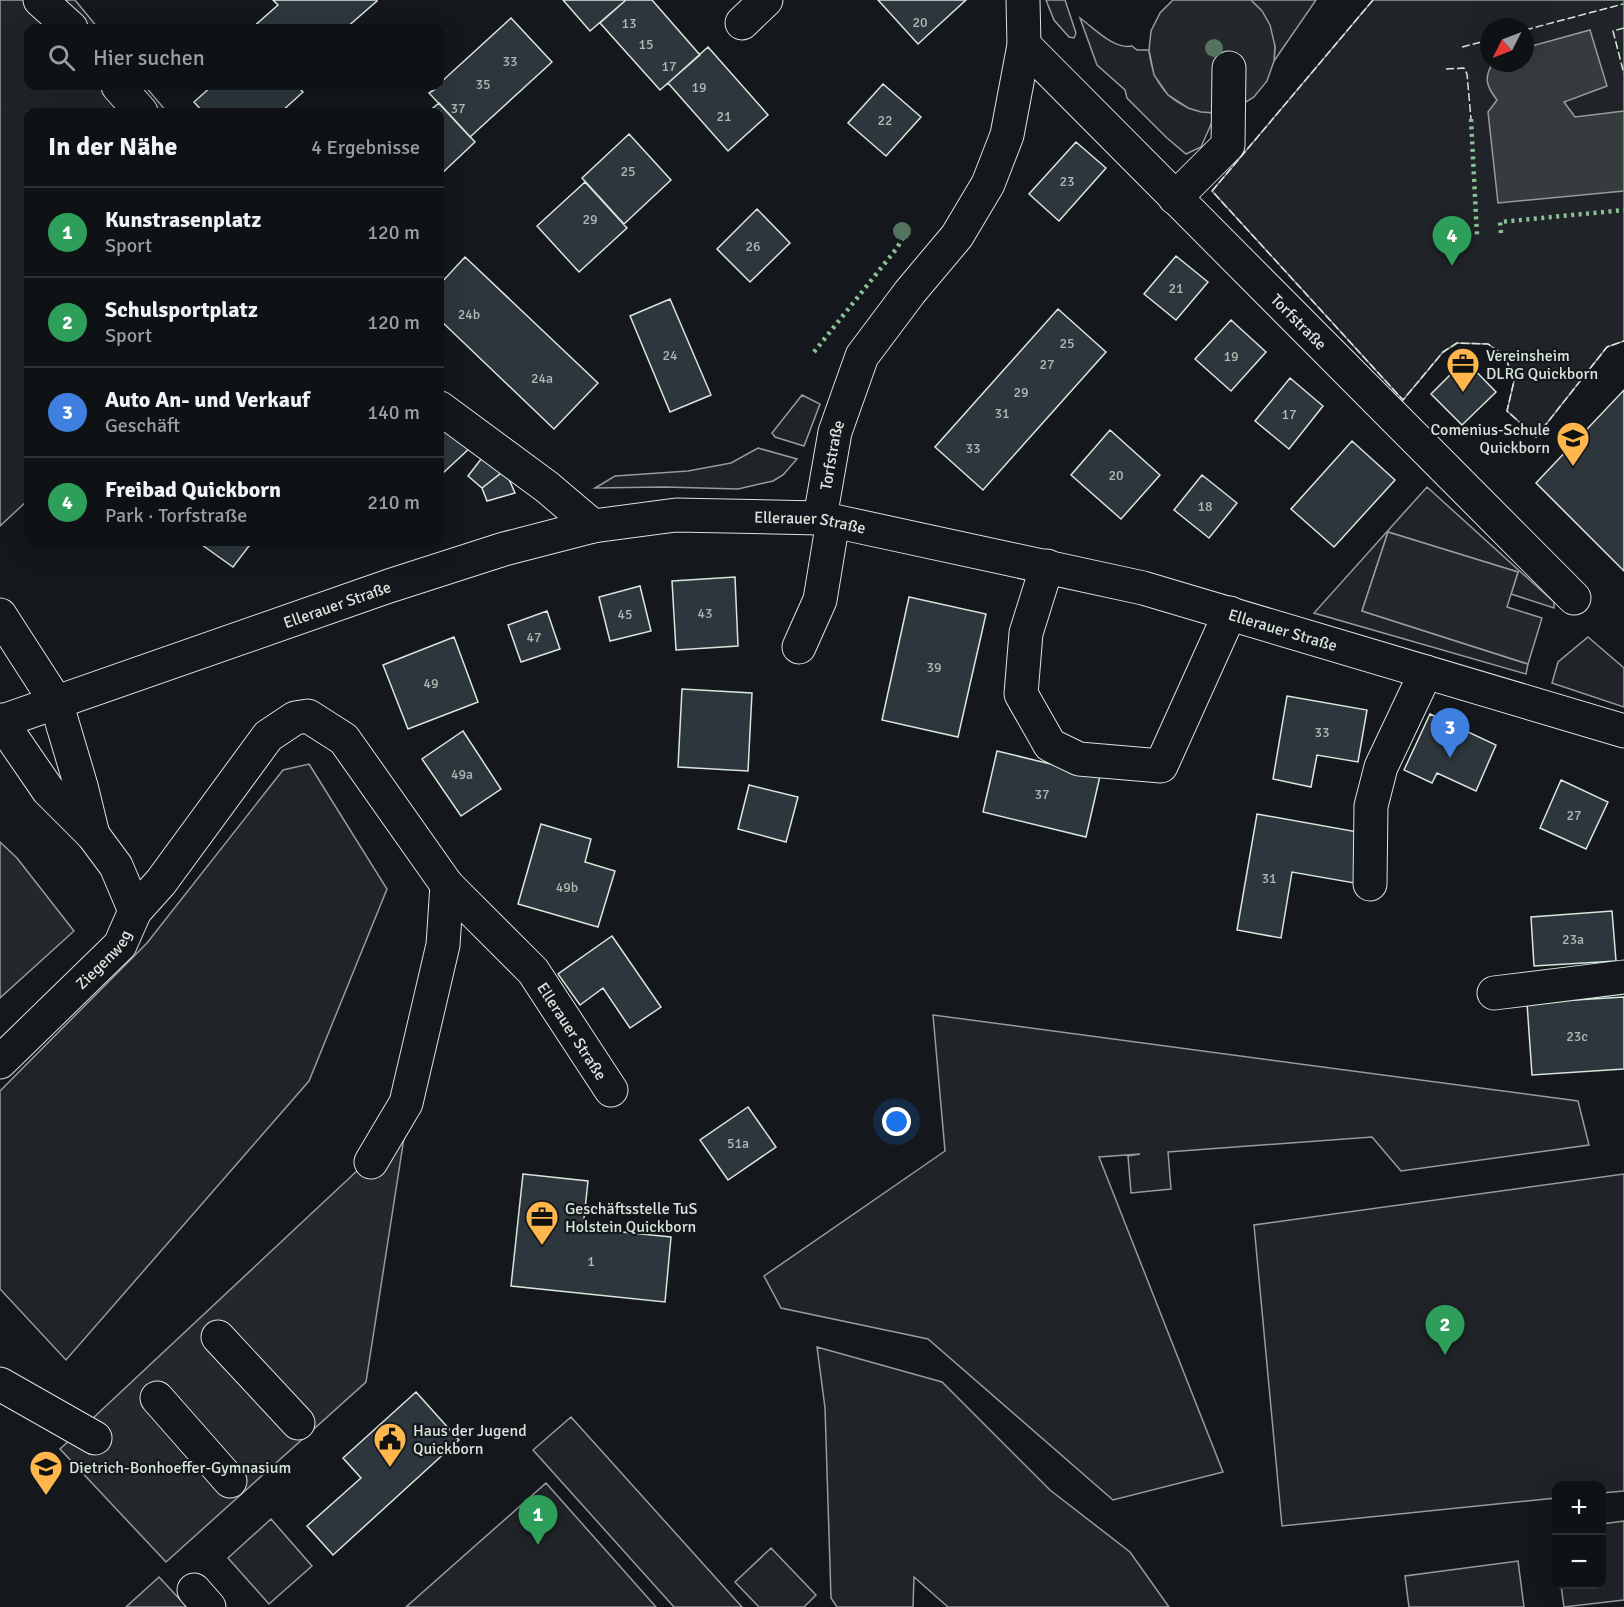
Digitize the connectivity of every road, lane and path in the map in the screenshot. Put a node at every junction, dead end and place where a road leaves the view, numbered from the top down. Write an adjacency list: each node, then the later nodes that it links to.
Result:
1 (40, 0): 5 (street)
2 (766, 0): 4 (street)
3 (1023, 0): 6 (street, Torfstraße)
4 (742, 23)
5 (67, 24)
6 (1024, 45): 10 (street, Torfstraße); 12 (street, Torfstraße)
7 (1229, 68): 10 (street)
8 (122, 90): 9 (street)
9 (137, 108)
10 (1175, 198): 15 (street, Torfstraße)
11 (444, 411): 13 (street)
12 (827, 519): 13 (street, Ellerauer Straße); 14 (street, Ellerauer Straße); 18 (street, Torfstraße)
13 (593, 526): 20 (street, Ellerauer Straße)
14 (1047, 566): 16 (street, Ellerauer Straße); 16 (street)
15 (1574, 598)
16 (1230, 613): 19 (street, Ellerauer Straße)
17 (0, 615): 20 (street, Ziegenweg)
18 (799, 647)
19 (1426, 672): 22 (street, Ellerauer Straße); 24 (street)
20 (56, 702): 21 (street, Ellerauer Straße); 23 (street, Ziegenweg)
21 (0, 721): 23 (street, Ziegenweg)
22 (1624, 731)
23 (93, 835): 26 (street, Ziegenweg)
24 (1370, 884)
25 (447, 885): 26 (street, Ellerauer Straße); 30 (street, Ellerauer Straße); 31 (street)
26 (135, 911): 29 (street, Ziegenweg)
27 (1624, 977): 28 (street)
28 (1494, 993)
29 (0, 1062)
30 (610, 1090)
31 (371, 1162)
32 (218, 1337): 35 (street)
33 (0, 1384): 36 (street)
34 (157, 1398): 37 (street)
35 (298, 1423)
36 (94, 1438)
37 (230, 1481)

